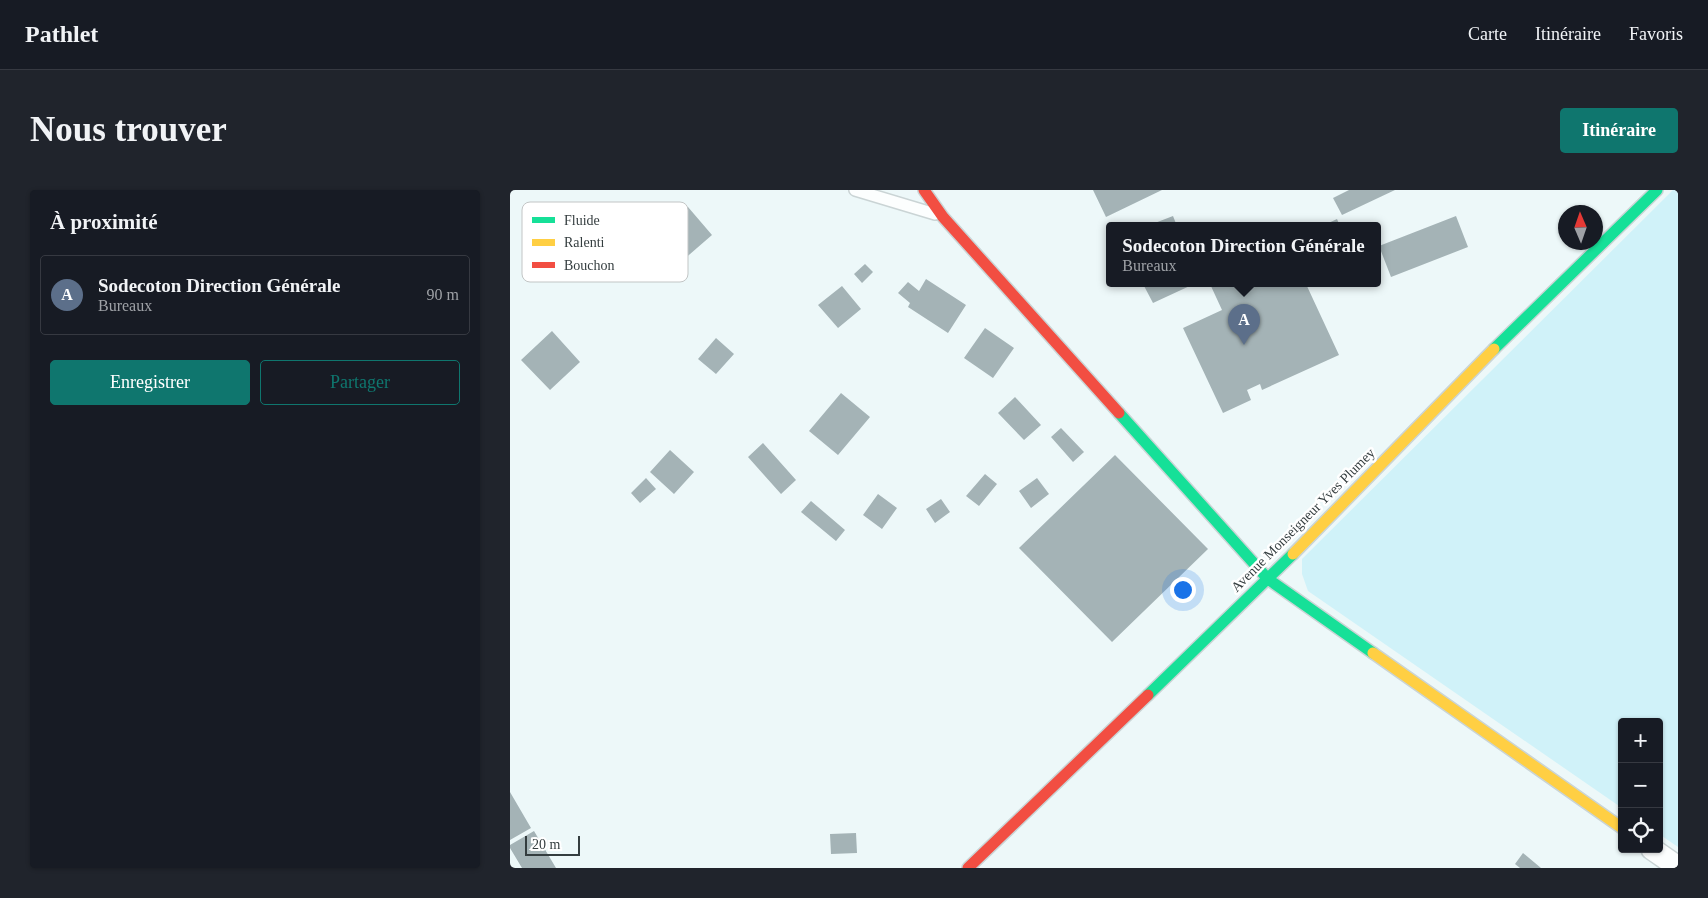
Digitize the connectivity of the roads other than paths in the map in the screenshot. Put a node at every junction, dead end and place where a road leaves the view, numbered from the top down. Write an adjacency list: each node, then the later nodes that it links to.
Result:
1 (855, 190): 4 (lane)
2 (924, 190): 4 (main road)
3 (1657, 190): 5 (main road, Avenue Monseigneur Yves Plumey)
4 (943, 217): 5 (main road)
5 (1268, 579): 6 (main road); 8 (main road, Avenue Monseigneur Yves Plumey)
6 (1618, 825)
7 (1657, 853): 9 (street)
8 (968, 868)
9 (1678, 868)

